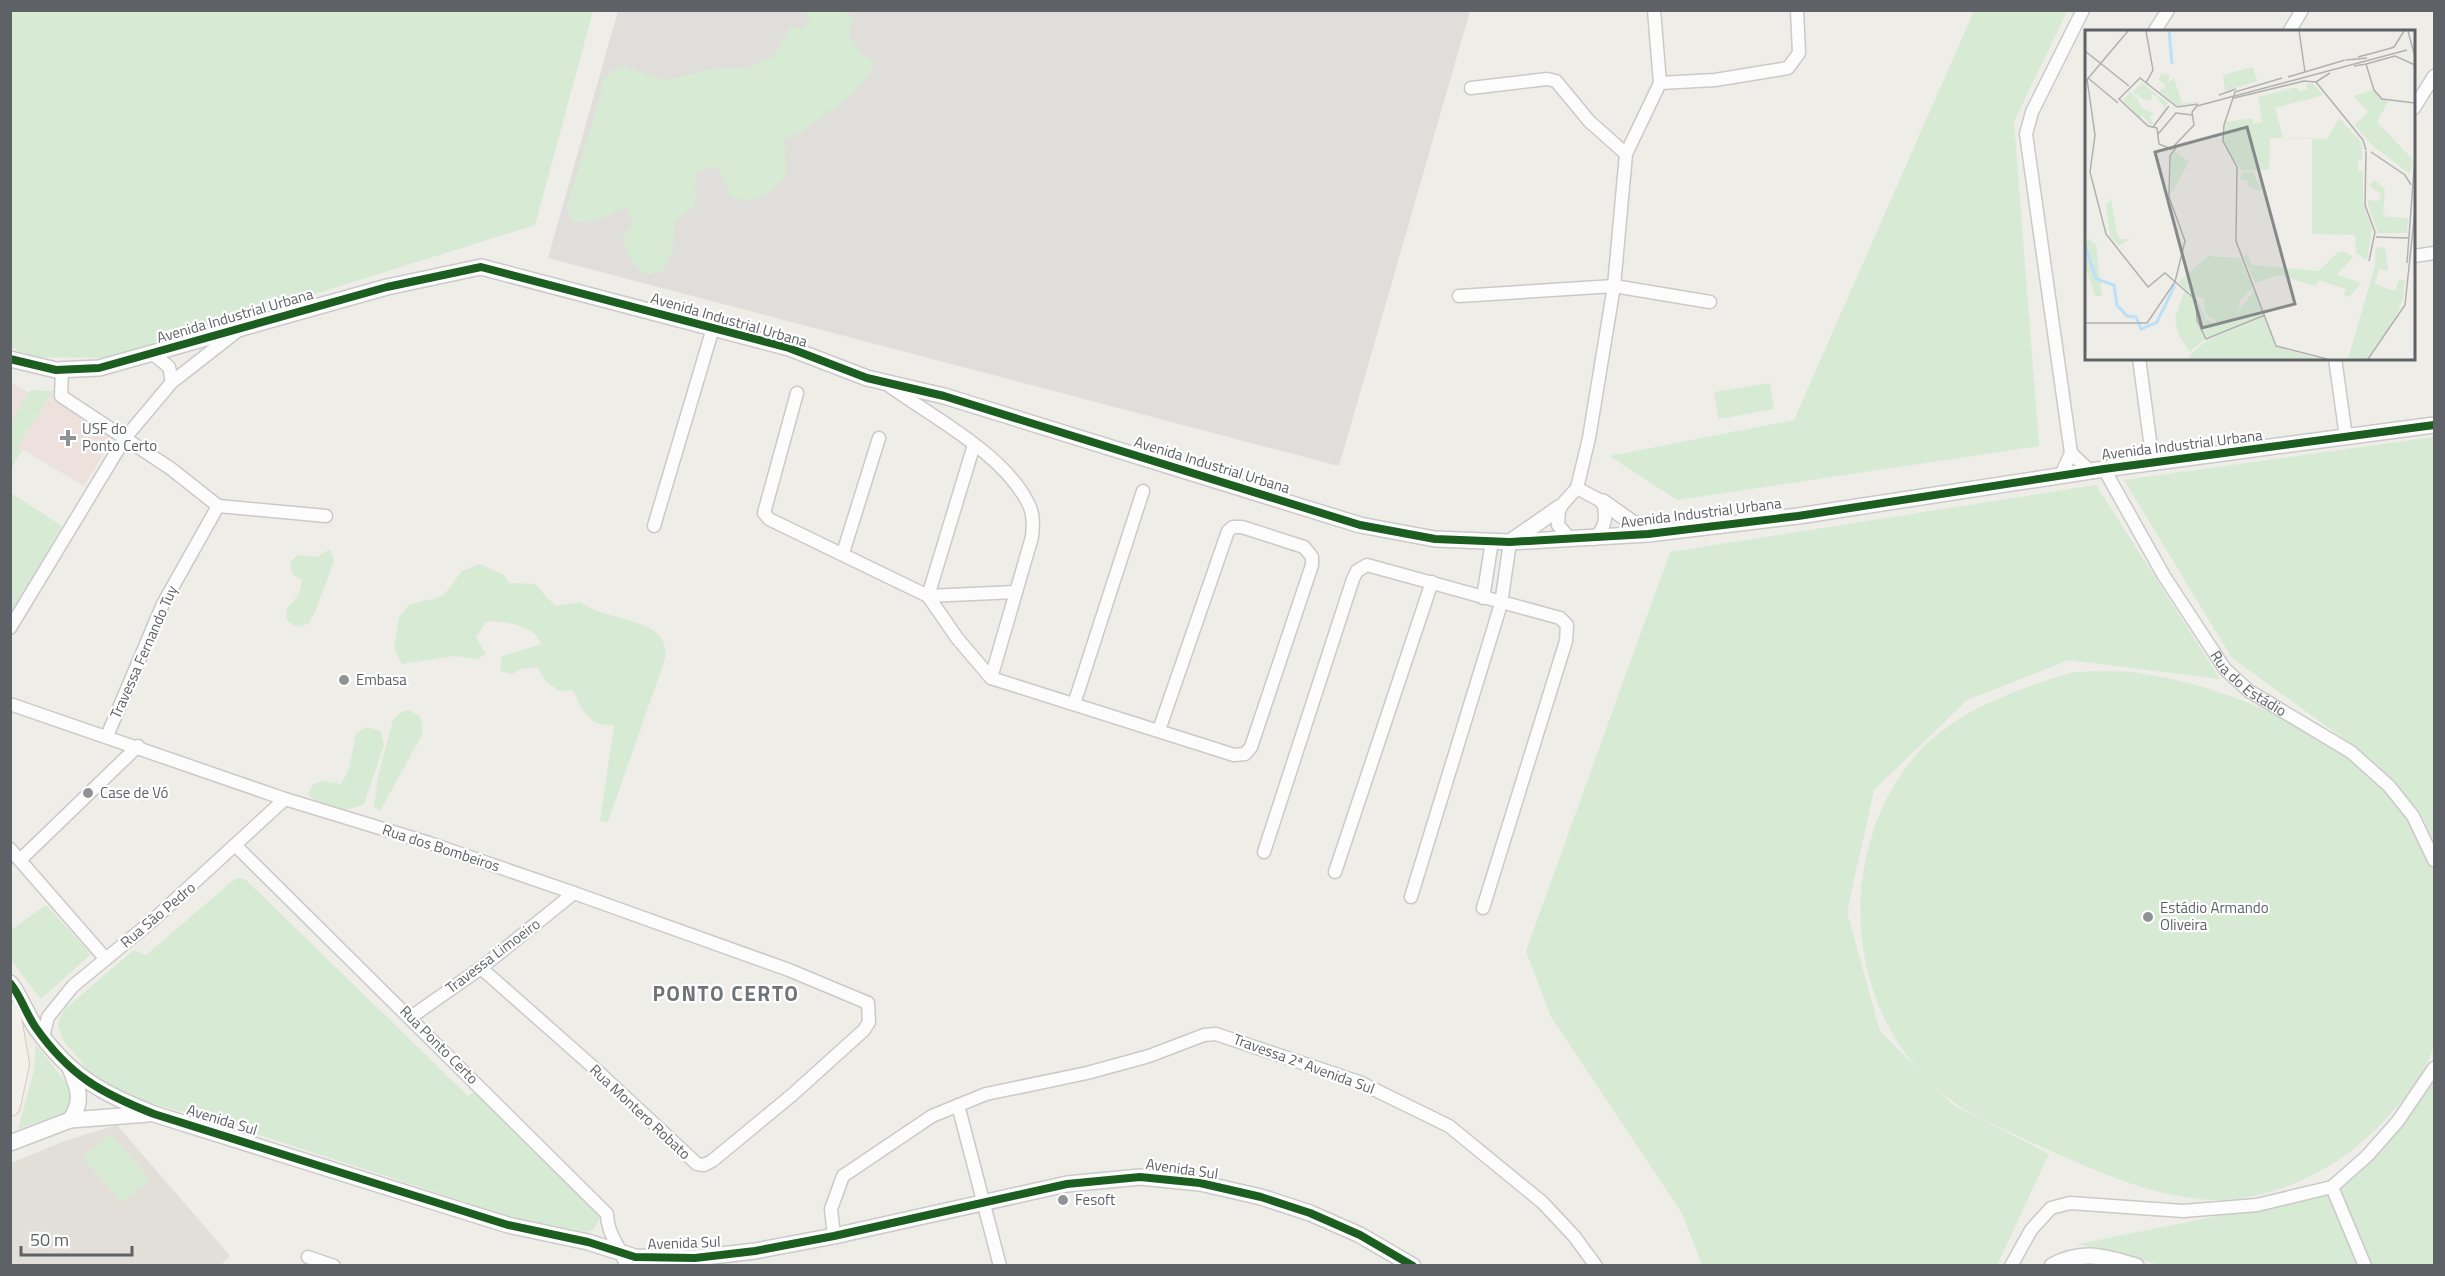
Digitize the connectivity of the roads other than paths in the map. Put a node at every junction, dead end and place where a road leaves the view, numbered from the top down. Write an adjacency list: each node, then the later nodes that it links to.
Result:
1 (1654, 10): 9 (street)
2 (1797, 10): 9 (street)
3 (2083, 10): 35 (street)
4 (2168, 10): 6 (street)
5 (2302, 10): 7 (street)
6 (2155, 30)
7 (2290, 30)
8 (2434, 76): 11 (street)
9 (1660, 83): 12 (street)
10 (1471, 88): 12 (street)
11 (2415, 106)
12 (1626, 154): 15 (street)
13 (2434, 253): 14 (street)
14 (2415, 256)
15 (1614, 286): 16 (street); 17 (street); 39 (street)
16 (1459, 296)
17 (1710, 302)
18 (242, 327): 19 (street, Avenida Industrial Urbana); 20 (street, Avenida Industrial Urbana); 26 (street)
19 (712, 328): 25 (street, Avenida Industrial Urbana); 45 (street)
20 (153, 354): 24 (street, Avenida Industrial Urbana); 26 (street)
21 (10, 360): 24 (street, Avenida Industrial Urbana)
22 (2139, 360): 36 (street)
23 (2335, 360): 31 (street)
24 (62, 370): 32 (street)
25 (883, 381): 28 (street, Avenida Industrial Urbana); 29 (street)
26 (172, 382): 32 (street)
27 (797, 393): 51 (street)
28 (933, 394): 29 (street); 49 (street, Avenida Industrial Urbana)
29 (932, 417): 34 (street)
30 (2434, 425): 31 (street, Avenida Industrial Urbana)
31 (2346, 437): 36 (street, Avenida Industrial Urbana)
32 (125, 438): 42 (street); 57 (street)
33 (879, 438): 51 (street)
34 (974, 445): 53 (street); 54 (street)
35 (2071, 453): 37 (street, Rua do Estádio); 38 (street)
36 (2153, 463): 37 (street, Avenida Industrial Urbana)
37 (2097, 470): 38 (street, Avenida Industrial Urbana); 69 (street, Rua do Estádio)
38 (2061, 475): 46 (street, Avenida Industrial Urbana)
39 (1577, 488): 41 (street); 43 (street)
40 (1143, 491): 60 (street)
41 (1603, 502): 46 (street); 48 (street)
42 (218, 506): 44 (street); 62 (street, Travessa Fernando Tuy)
43 (1559, 508): 47 (street); 50 (street)
44 (326, 516)
45 (654, 526)
46 (1648, 534): 48 (street, Avenida Industrial Urbana)
47 (1570, 539): 48 (street, Avenida Industrial Urbana); 50 (street, Avenida Industrial Urbana)
48 (1594, 539)
49 (1491, 541): 50 (street, Avenida Industrial Urbana); 55 (street)
50 (1510, 542): 56 (street)
51 (843, 554): 54 (street)
52 (1432, 582): 55 (street); 67 (street); 70 (street)
53 (1016, 592): 54 (street); 58 (street)
54 (928, 596): 58 (street)
55 (1483, 598): 56 (street)
56 (1501, 604): 72 (street); 73 (street)
57 (10, 628)
58 (991, 678): 60 (street)
59 (10, 704): 62 (street, Rua dos Bombeiros)
60 (1074, 704): 61 (street)
61 (1159, 730): 61 (street)
62 (107, 736): 63 (street, Rua dos Bombeiros)
63 (138, 746): 64 (street, Rua dos Bombeiros); 68 (street)
64 (285, 799): 65 (street, Rua São Pedro); 71 (street, Rua dos Bombeiros)
65 (236, 846): 74 (street, Rua São Pedro); 79 (street, Rua Ponto Certo)
66 (10, 849): 68 (street)
67 (1264, 852)
68 (20, 860): 74 (street)
69 (2434, 860)
70 (1335, 872)
71 (574, 893): 75 (street, Travessa Limoeiro); 77 (street, Rua dos Bombeiros)
72 (1411, 897)
73 (1482, 908)
74 (105, 958): 80 (street, Rua São Pedro)
75 (481, 968): 77 (street, Rua Montero Robato); 79 (street, Travessa Limoeiro)
76 (10, 983): 80 (street, Avenida Sul)
77 (868, 1004)
78 (10, 1012): 84 (main road)
79 (411, 1017): 92 (street, Rua Ponto Certo)
80 (43, 1037): 81 (street, Avenida Sul)
81 (69, 1065): 85 (street, Avenida Sul); 86 (street)
82 (2434, 1068): 88 (street)
83 (958, 1105): 89 (street); 90 (street, Travessa 2ª Avenida Sul); 96 (street, Travessa 2ª Avenida Sul)
84 (10, 1106)
85 (154, 1114): 86 (street, Avenida Sul); 92 (street, Avenida Sul)
86 (70, 1120): 87 (street, Avenida Sul)
87 (10, 1143)
88 (2332, 1187): 97 (street); 100 (street)
89 (985, 1201): 90 (street, Avenida Sul); 94 (street); 95 (street, Avenida Sul)
90 (834, 1236): 92 (street, Avenida Sul)
91 (308, 1257): 93 (street)
92 (625, 1260)
93 (334, 1266)
94 (1000, 1266)
95 (1413, 1266)
96 (1596, 1266)
97 (2011, 1266)
98 (2052, 1266): 99 (street)
99 (2136, 1266)
100 (2365, 1266)

